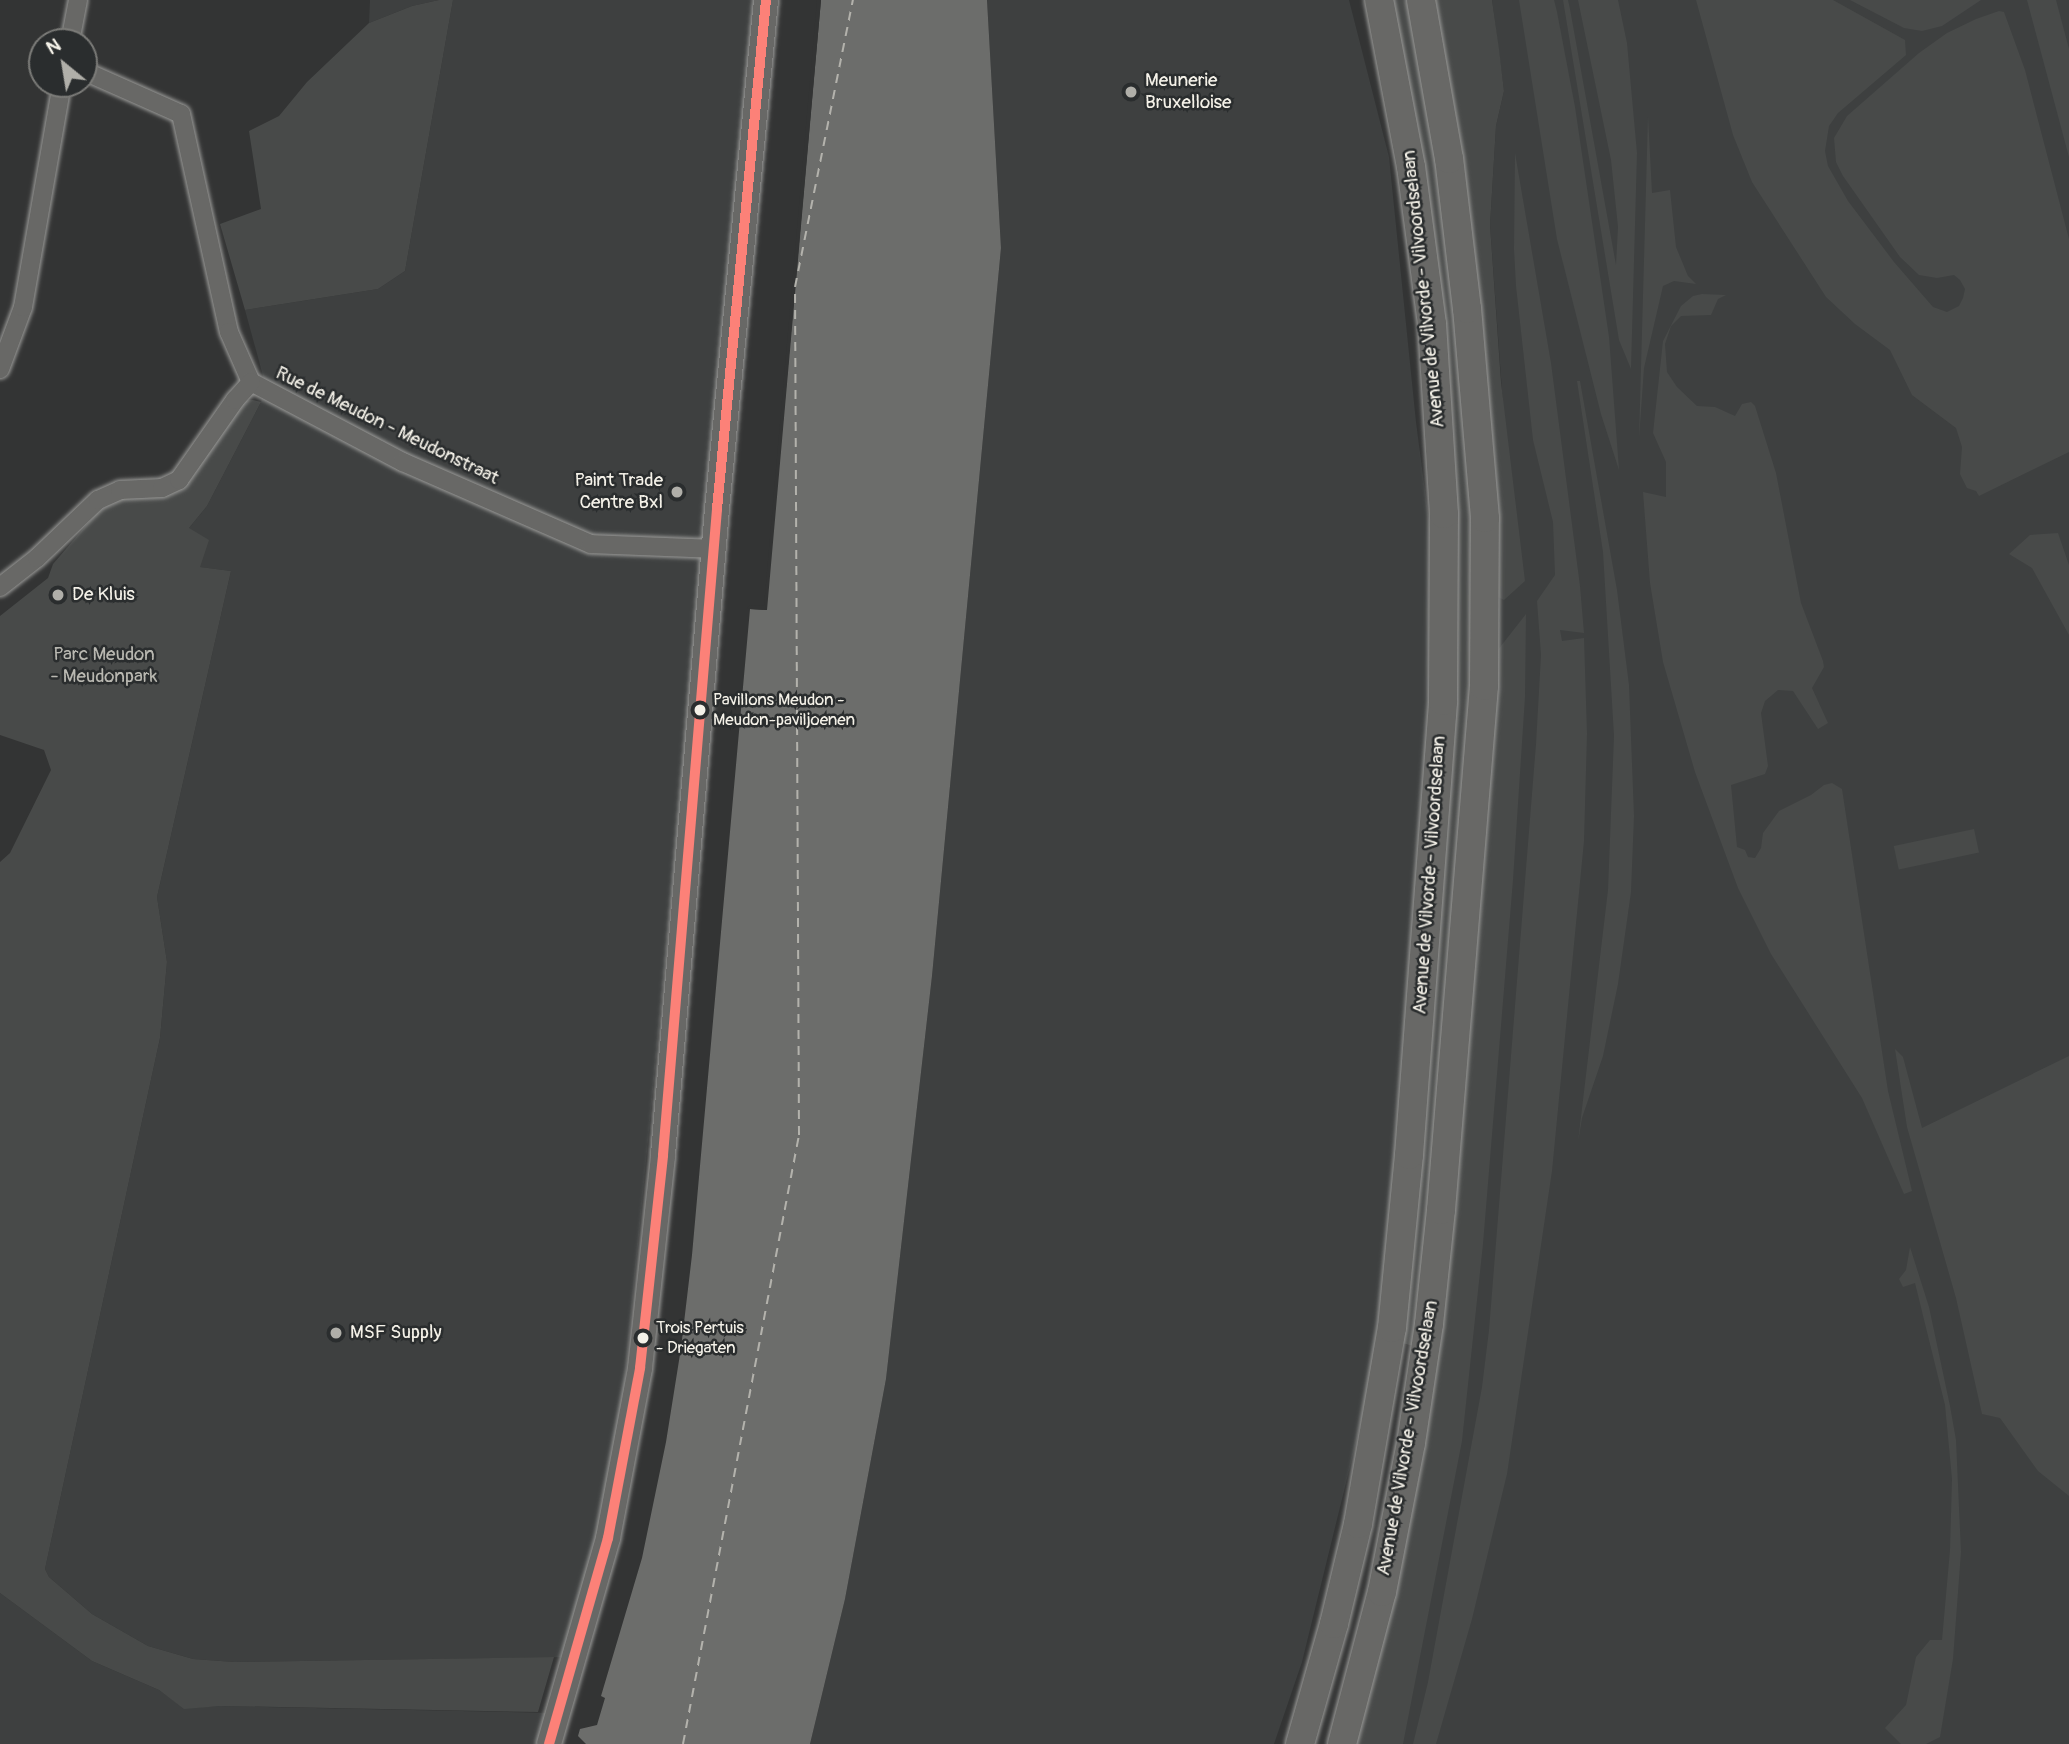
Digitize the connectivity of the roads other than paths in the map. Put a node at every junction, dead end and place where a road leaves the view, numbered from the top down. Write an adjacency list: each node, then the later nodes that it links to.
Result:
1 (78, 0): 5 (street)
2 (766, 0): 10 (main road)
3 (1379, 0): 13 (main road, Avenue de Vilvorde - Vilvoordselaan)
4 (1421, 0): 14 (main road, Avenue de Vilvorde - Vilvoordselaan)
5 (73, 28)
6 (98, 77): 9 (street, Rue de Meudon - Meudonstraat)
7 (60, 98): 8 (street)
8 (0, 369)
9 (251, 382): 10 (street, Rue de Meudon - Meudonstraat); 11 (street)
10 (714, 549): 12 (main road)
11 (0, 587)
12 (549, 1744)
13 (1300, 1744)
14 (1342, 1744)

